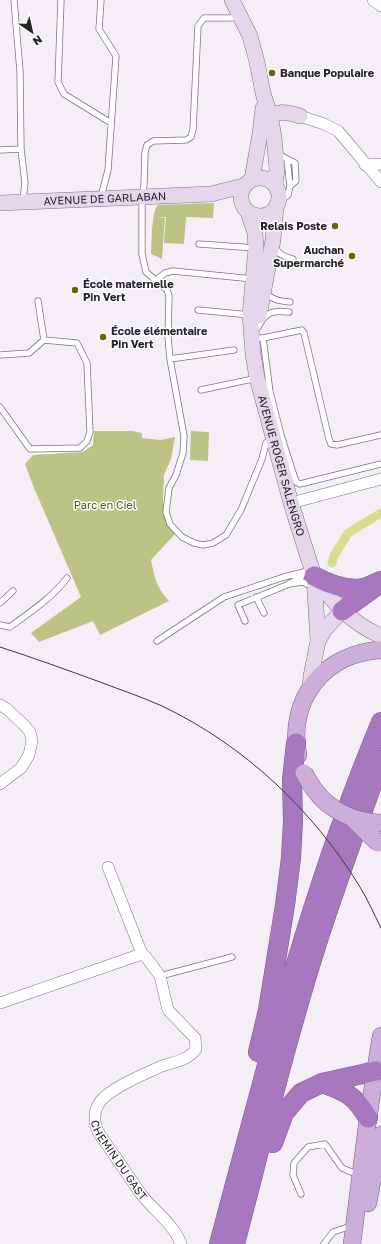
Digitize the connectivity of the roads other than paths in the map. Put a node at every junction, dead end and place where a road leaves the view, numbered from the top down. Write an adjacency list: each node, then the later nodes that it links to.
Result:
1 (14, 0): 12 (lane)
2 (61, 0): 10 (lane)
3 (101, 0): 10 (lane)
4 (232, 0): 7 (main road)
5 (373, 0): 6 (street)
6 (381, 6)
7 (241, 17): 9 (main road); 21 (lane)
8 (300, 116): 9 (main road); 11 (main road); 16 (street)
9 (266, 119): 11 (main road); 18 (main road)
10 (111, 123): 22 (lane)
11 (274, 137): 14 (main road)
12 (21, 148): 13 (lane); 24 (lane)
13 (0, 150)
14 (281, 155): 19 (main road); 19 (lane)
15 (381, 164): 16 (street)
16 (365, 165): 17 (street)
17 (381, 182)
18 (248, 183): 19 (main road); 20 (main road, AVENUE DE GARLABAN); 26 (main road)
19 (282, 186): 25 (main road)
20 (211, 194): 21 (main road, AVENUE DE GARLABAN); 26 (main road, AVENUE DE GARLABAN)
21 (142, 198): 22 (main road, AVENUE DE GARLABAN); 32 (lane)
22 (101, 199): 24 (main road, AVENUE DE GARLABAN)
23 (0, 203): 24 (main road, AVENUE DE GARLABAN)
24 (22, 203)
25 (277, 205): 26 (main road); 27 (main road, AVENUE ROGER SALENGRO)
26 (245, 209): 29 (main road, AVENUE ROGER SALENGRO)
27 (273, 240): 30 (lane); 33 (main road, AVENUE ROGER SALENGRO)
28 (199, 244): 29 (lane)
29 (256, 248): 31 (main road, AVENUE ROGER SALENGRO)
30 (293, 259)
31 (254, 279): 32 (lane); 33 (lane); 38 (main road, AVENUE ROGER SALENGRO)
32 (156, 280): 43 (lane)
33 (264, 292): 35 (lane); 38 (main road, AVENUE ROGER SALENGRO)
34 (38, 302): 39 (lane)
35 (290, 302)
36 (198, 310): 38 (lane)
37 (289, 312): 38 (lane)
38 (257, 329): 41 (main road, AVENUE ROGER SALENGRO); 41 (main road, AVENUE ROGER SALENGRO); 47 (lane); 49 (lane)
39 (44, 340): 42 (lane); 46 (lane)
40 (234, 350): 43 (lane)
41 (253, 354): 44 (main road, AVENUE ROGER SALENGRO)
42 (0, 355)
43 (170, 359): 48 (lane)
44 (257, 378): 45 (lane); 48 (main road, AVENUE ROGER SALENGRO)
45 (202, 390)
46 (0, 407)
47 (381, 435)
48 (274, 438): 51 (main road, AVENUE ROGER SALENGRO)
49 (381, 464)
50 (381, 479): 51 (street)
51 (291, 503): 52 (main road, AVENUE ROGER SALENGRO)
52 (311, 576): 54 (highway); 55 (lane); 55 (lane); 59 (main road); 64 (lane); 65 (main road)
53 (67, 578): 62 (lane)
54 (381, 582): 59 (highway)
55 (289, 584): 57 (lane)
56 (13, 591): 58 (lane)
57 (256, 597): 60 (lane); 61 (lane)
58 (0, 604)
59 (342, 610): 63 (main road); 65 (main road)
60 (264, 613)
61 (245, 620)
62 (0, 625)
63 (381, 636)
64 (157, 641)
65 (318, 641): 67 (main road)
66 (381, 650): 67 (main road)
67 (310, 688): 70 (main road)
68 (0, 705): 73 (street)
69 (381, 722): 77 (highway)
70 (296, 743): 72 (highway)
71 (381, 760): 77 (highway)
72 (298, 776): 74 (main road, bridge); 93 (highway)
73 (0, 784)
74 (352, 818): 75 (main road, bridge); 76 (main road, bridge)
75 (381, 823)
76 (379, 846)
77 (341, 848): 79 (highway)
78 (108, 867): 80 (street, CHEMIN DU GAST)
79 (331, 878): 94 (highway); 95 (highway)
80 (142, 954): 82 (street, CHEMIN DU GAST); 83 (street)
81 (232, 957): 82 (lane)
82 (160, 976): 92 (street, CHEMIN DU GAST)
83 (0, 1003)
84 (381, 1036): 85 (main road)
85 (379, 1069): 86 (highway); 87 (main road)
86 (322, 1083): 87 (highway); 96 (highway)
87 (368, 1118): 89 (main road)
88 (381, 1135): 99 (main road)
89 (361, 1176): 90 (lane); 91 (main road)
90 (301, 1194)
91 (354, 1226): 97 (lane); 98 (main road)
92 (181, 1244)
93 (215, 1244)
94 (219, 1244)
95 (235, 1244)
96 (241, 1244)
97 (324, 1244)
98 (352, 1244)
99 (359, 1244)

